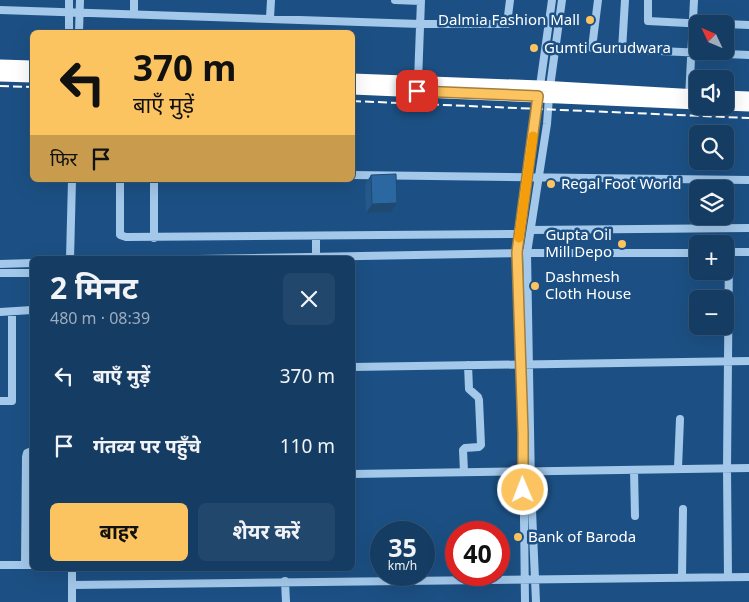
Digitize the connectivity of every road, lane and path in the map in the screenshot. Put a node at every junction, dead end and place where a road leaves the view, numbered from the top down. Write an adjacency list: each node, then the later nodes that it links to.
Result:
1 (69, 0): 15 (street)
2 (80, 0): 16 (street)
3 (134, 0): 17 (street)
4 (271, 0): 19 (street)
5 (395, 0): 13 (street)
6 (510, 0): 21 (street)
7 (552, 0): 37 (street)
8 (562, 0): 37 (street)
9 (598, 0): 26 (street)
10 (626, 0): 26 (street)
11 (648, 0): 20 (street)
12 (694, 0): 18 (street)
13 (421, 1): 21 (street)
14 (0, 10): 15 (street)
15 (69, 13): 16 (street); 24 (street)
16 (80, 13): 17 (street); 25 (street)
17 (134, 14): 19 (street)
18 (694, 15)
19 (270, 18): 21 (street)
20 (689, 23)
21 (420, 24): 35 (street)
22 (734, 24): 23 (street)
23 (749, 25)
24 (69, 30)
25 (79, 30)
26 (622, 50): 27 (street)
27 (689, 53)
28 (734, 54): 29 (street)
29 (749, 55)
30 (0, 65): 31 (highway)
31 (30, 66)
32 (0, 76): 33 (highway)
33 (30, 77)
34 (355, 79): 35 (highway)
35 (418, 81): 37 (highway)
36 (355, 89): 37 (highway)
37 (544, 91): 40 (highway); 44 (street); 45 (street)
38 (734, 96): 39 (highway)
39 (749, 97)
40 (689, 99)
41 (734, 105): 42 (highway)
42 (749, 106)
43 (355, 175): 44 (street)
44 (528, 178): 45 (street); 52 (street)
45 (539, 178): 46 (street); 51 (street)
46 (749, 180)
47 (72, 182): 60 (street)
48 (120, 182): 54 (street)
49 (154, 182): 54 (street)
50 (749, 228): 51 (street)
51 (531, 230): 59 (street)
52 (519, 234): 53 (street); 55 (street)
53 (316, 236): 54 (street); 61 (street)
54 (154, 238)
55 (517, 252): 59 (street); 62 (street); 73 (street)
56 (689, 252): 59 (street)
57 (734, 252): 58 (street)
58 (749, 252)
59 (527, 253): 73 (street)
60 (70, 256)
61 (316, 256)
62 (355, 256)
63 (30, 263): 64 (street)
64 (0, 264)
65 (0, 273): 66 (street)
66 (30, 273)
67 (728, 280): 71 (street)
68 (30, 310): 70 (street)
69 (0, 312): 70 (street)
70 (12, 312): 76 (street)
71 (729, 361): 72 (street); 73 (street); 80 (street)
72 (749, 361)
73 (525, 364): 74 (street); 84 (street); 85 (street)
74 (468, 365): 75 (street); 83 (street)
75 (355, 367)
76 (0, 401)
77 (680, 419): 79 (street)
78 (30, 452): 90 (street)
79 (678, 468): 80 (street); 82 (street)
80 (727, 468): 81 (street); 93 (street)
81 (749, 468)
82 (634, 470): 85 (street); 88 (street)
83 (464, 472): 84 (street); 86 (street)
84 (522, 472): 85 (street); 96 (street)
85 (531, 472): 95 (street)
86 (355, 474)
87 (683, 509): 92 (street)
88 (634, 516)
89 (0, 565): 90 (street)
90 (29, 565)
91 (72, 571): 98 (street)
92 (682, 577): 93 (street); 95 (street)
93 (728, 577): 94 (street)
94 (749, 577)
95 (536, 579): 96 (street); 102 (street)
96 (525, 580): 97 (street); 101 (street)
97 (285, 582): 98 (street); 100 (street)
98 (72, 585): 99 (street)
99 (72, 602)
100 (286, 602)
101 (525, 602)
102 (536, 602)

